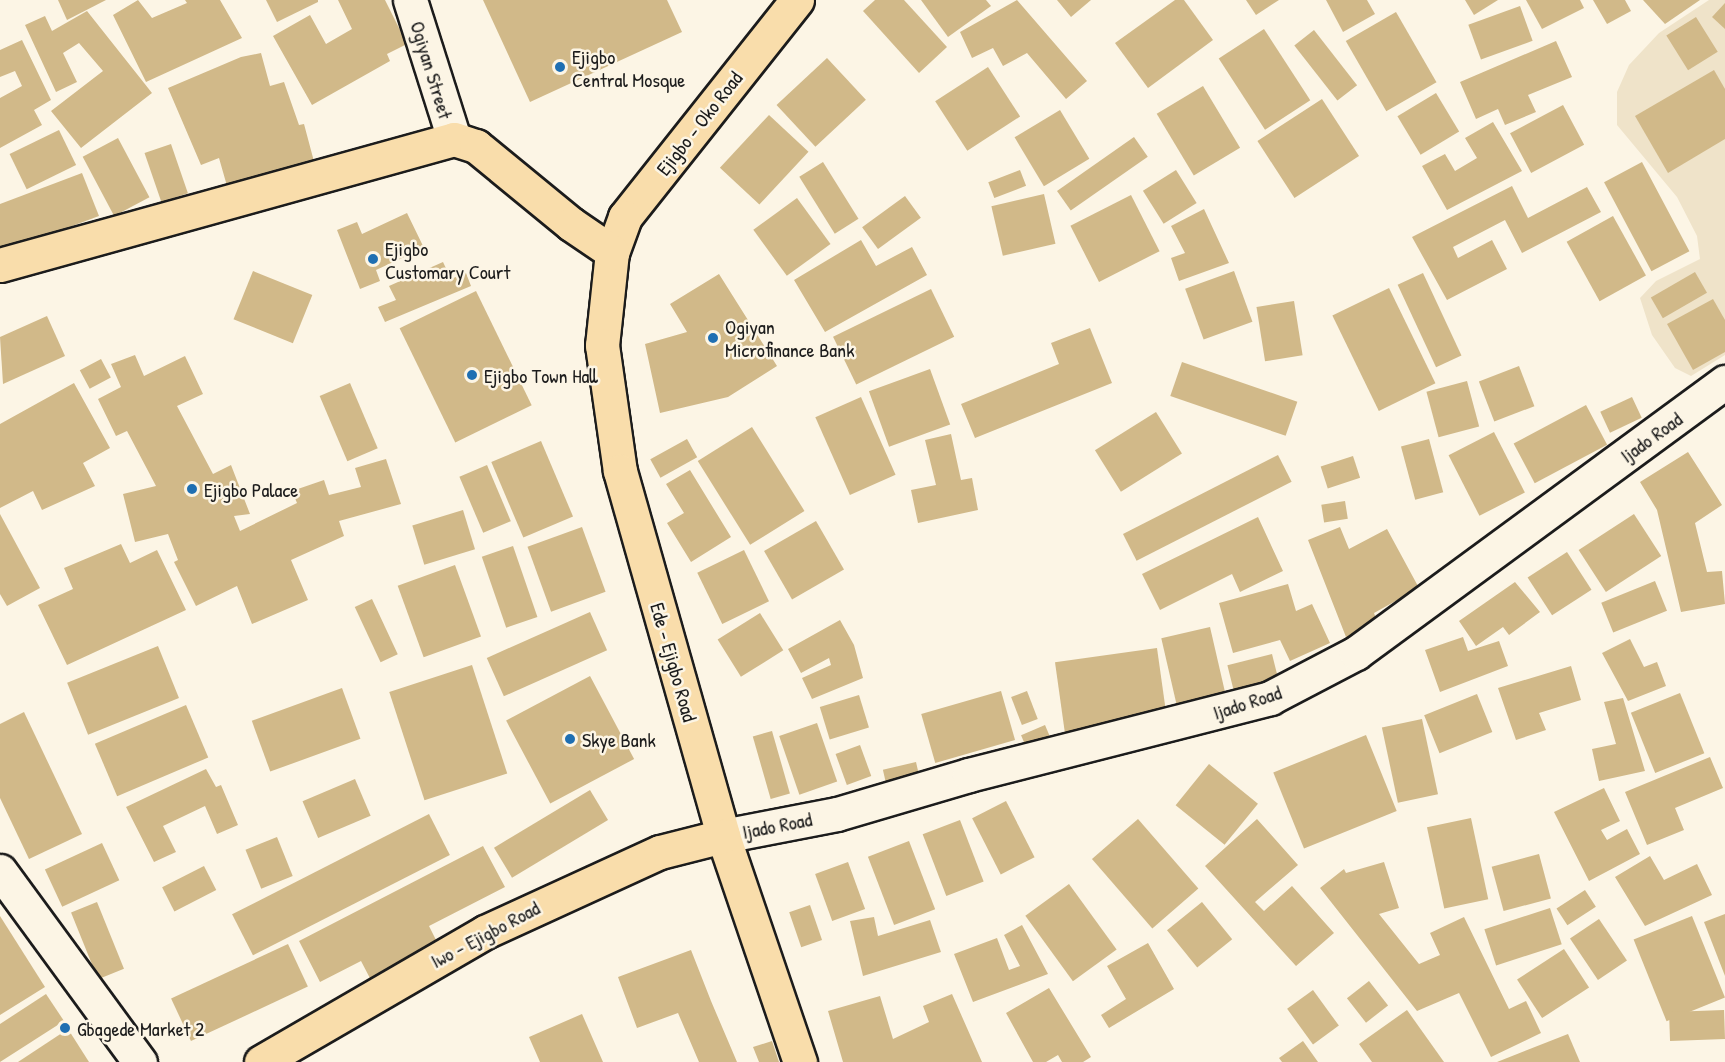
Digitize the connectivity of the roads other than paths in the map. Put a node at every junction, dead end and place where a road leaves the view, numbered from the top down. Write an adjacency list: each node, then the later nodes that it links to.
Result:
1 (410, 0): 3 (street, Ogiyan Street)
2 (797, 0): 4 (main road, Ejigbo - Oko Road)
3 (454, 139): 4 (main road); 5 (main road)
4 (612, 252): 7 (main road, Ede - Ejigbo Road)
5 (0, 265)
6 (1725, 382): 7 (street, Ijado Road)
7 (723, 836): 10 (main road, Iwo - Ejigbo Road); 11 (main road, Ede - Ejigbo Road)
8 (0, 872): 9 (street)
9 (140, 1062)
10 (261, 1062)
11 (800, 1062)

